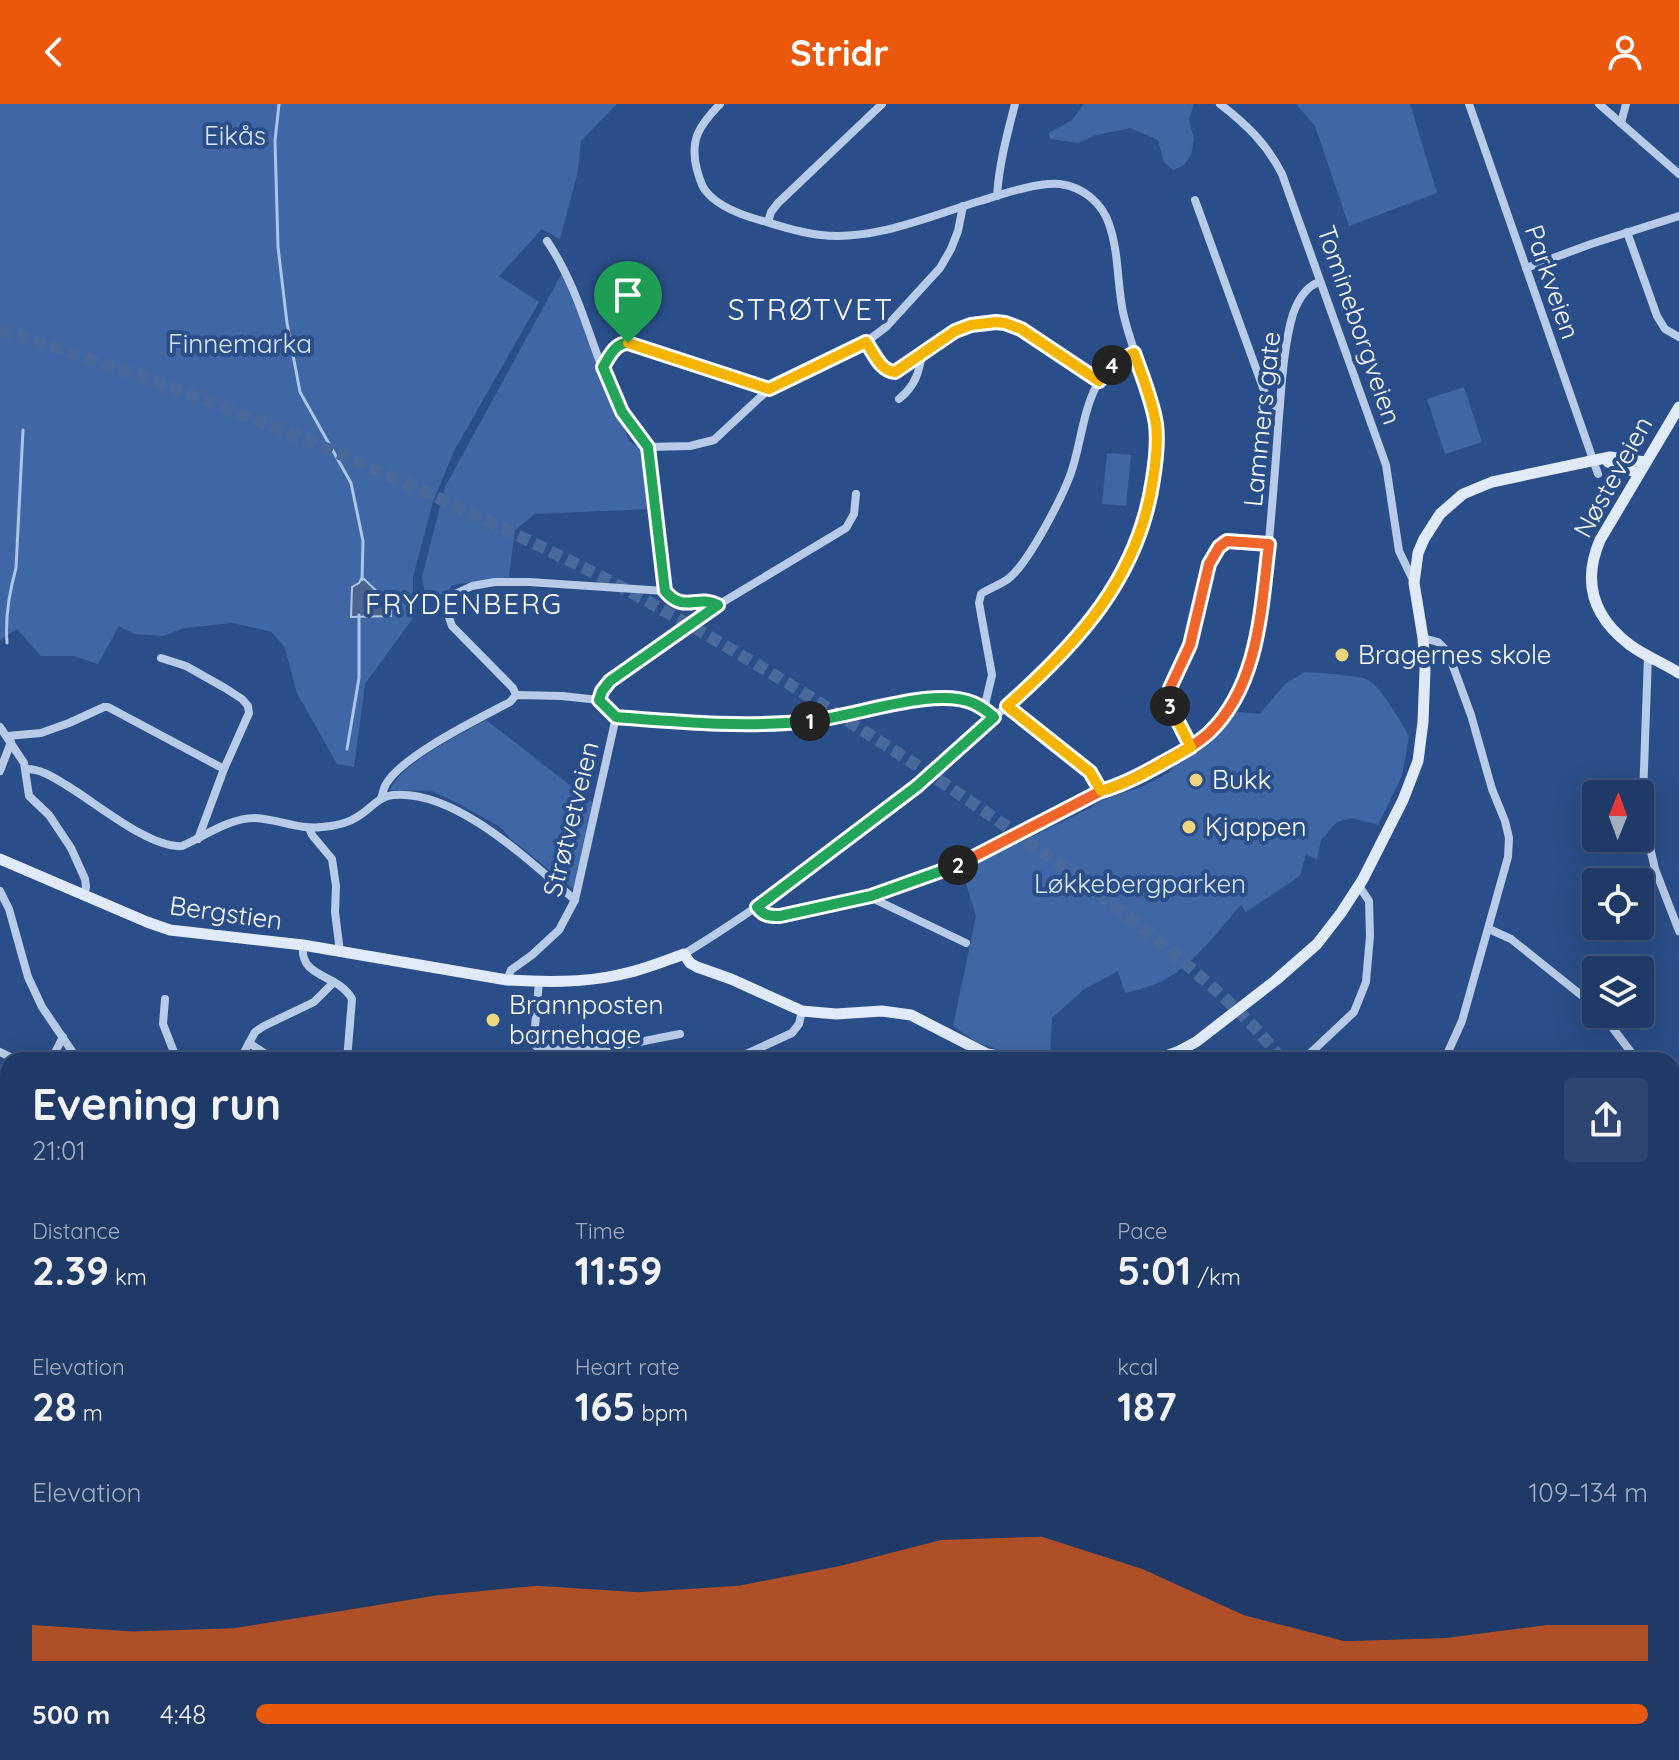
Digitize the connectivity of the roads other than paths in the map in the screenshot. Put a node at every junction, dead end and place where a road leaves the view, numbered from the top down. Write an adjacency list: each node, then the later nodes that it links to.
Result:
1 (720, 104): 14 (street)
2 (882, 104): 14 (street)
3 (1015, 104): 10 (street)
4 (1220, 104): 18 (street, Tomineborgveien)
5 (1469, 104): 17 (street, Parkveien)
6 (1599, 104): 8 (street)
7 (1626, 104): 8 (street)
8 (1621, 123): 9 (street)
9 (1679, 174)
10 (997, 196): 12 (street); 21 (street)
11 (1195, 200): 27 (street)
12 (963, 206): 14 (street); 20 (street)
13 (1679, 216): 15 (street)
14 (768, 222)
15 (1627, 232): 17 (street); 19 (street)
16 (547, 241): 23 (street)
17 (1526, 268): 30 (street, Parkveien)
18 (1319, 282): 27 (street, Lammers gate); 36 (street, Tomineborgveien)
19 (1679, 337)
20 (866, 342): 22 (street); 25 (street)
21 (1134, 353): 24 (street); 45 (street)
22 (922, 354): 24 (street); 26 (street)
23 (603, 367): 25 (street); 29 (street)
24 (1099, 381): 46 (street)
25 (769, 389): 29 (street)
26 (899, 399)
27 (1280, 406): 35 (street, Lammers gate)
28 (1679, 407): 31 (main road, Nøsteveien)
29 (648, 447): 37 (street)
30 (1598, 460): 31 (main road); 32 (main road); 33 (street, Parkveien); 36 (main road)
31 (1645, 462): 32 (main road, Nøsteveien)
32 (1638, 473): 40 (main road, Nøsteveien)
33 (1598, 474)
34 (856, 494): 38 (street)
35 (1269, 544): 51 (street, Lammers gate); 51 (street)
36 (1414, 583): 39 (main road)
37 (665, 591): 38 (street); 43 (street)
38 (718, 605): 44 (street)
39 (1423, 638): 62 (main road); 68 (street)
40 (1648, 656): 42 (main road, Nøsteveien); 55 (street)
41 (161, 658): 53 (street)
42 (1679, 673)
43 (516, 695): 44 (street); 57 (street)
44 (599, 700): 47 (street, Strøtvetveien)
45 (1007, 706): 48 (street); 56 (street)
46 (984, 709): 47 (street); 48 (street)
47 (616, 717): 66 (street, Strøtvetveien)
48 (994, 717): 67 (street)
49 (0, 727): 50 (street)
50 (9, 739): 52 (street); 53 (street); 54 (street)
51 (1191, 747): 56 (street, Lammers gate)
52 (26, 769): 59 (street); 64 (street)
53 (224, 769): 59 (street)
54 (0, 771)
55 (1642, 780)
56 (1101, 791): 65 (street, Lammers gate)
57 (381, 798): 58 (street); 66 (street)
58 (309, 828): 59 (street); 72 (street)
59 (197, 839)
60 (1651, 852): 69 (street)
61 (0, 859): 64 (main road, Bergstien)
62 (1359, 886): 92 (main road); 93 (street)
63 (0, 891): 82 (street)
64 (84, 895): 71 (main road, Bergstien)
65 (871, 896): 67 (street, Lammers gate); 70 (street)
66 (575, 900): 74 (street, Strøtvetveien)
67 (757, 907): 73 (street)
68 (1489, 929): 77 (street); 94 (street)
69 (1679, 931)
70 (966, 943)
71 (303, 945): 72 (main road, Bergstien); 75 (street)
72 (340, 952): 74 (main road, Bergstien)
73 (684, 954): 76 (main road, Bergstien); 79 (main road)
74 (507, 980): 76 (main road, Bergstien)
75 (334, 982): 83 (street); 89 (street)
76 (539, 982): 81 (street)
77 (1582, 996)
78 (165, 999): 86 (street)
79 (802, 1011): 90 (street); 91 (main road)
80 (1613, 1028): 95 (street)
81 (680, 1034)
82 (63, 1037): 84 (street); 85 (street)
83 (249, 1043): 87 (street); 88 (street)
84 (55, 1052)
85 (73, 1052)
86 (174, 1052)
87 (244, 1052)
88 (263, 1052)
89 (348, 1052)
90 (750, 1052)
91 (983, 1052)
92 (1177, 1052)
93 (1312, 1052)
94 (1448, 1052)
95 (1631, 1052)

